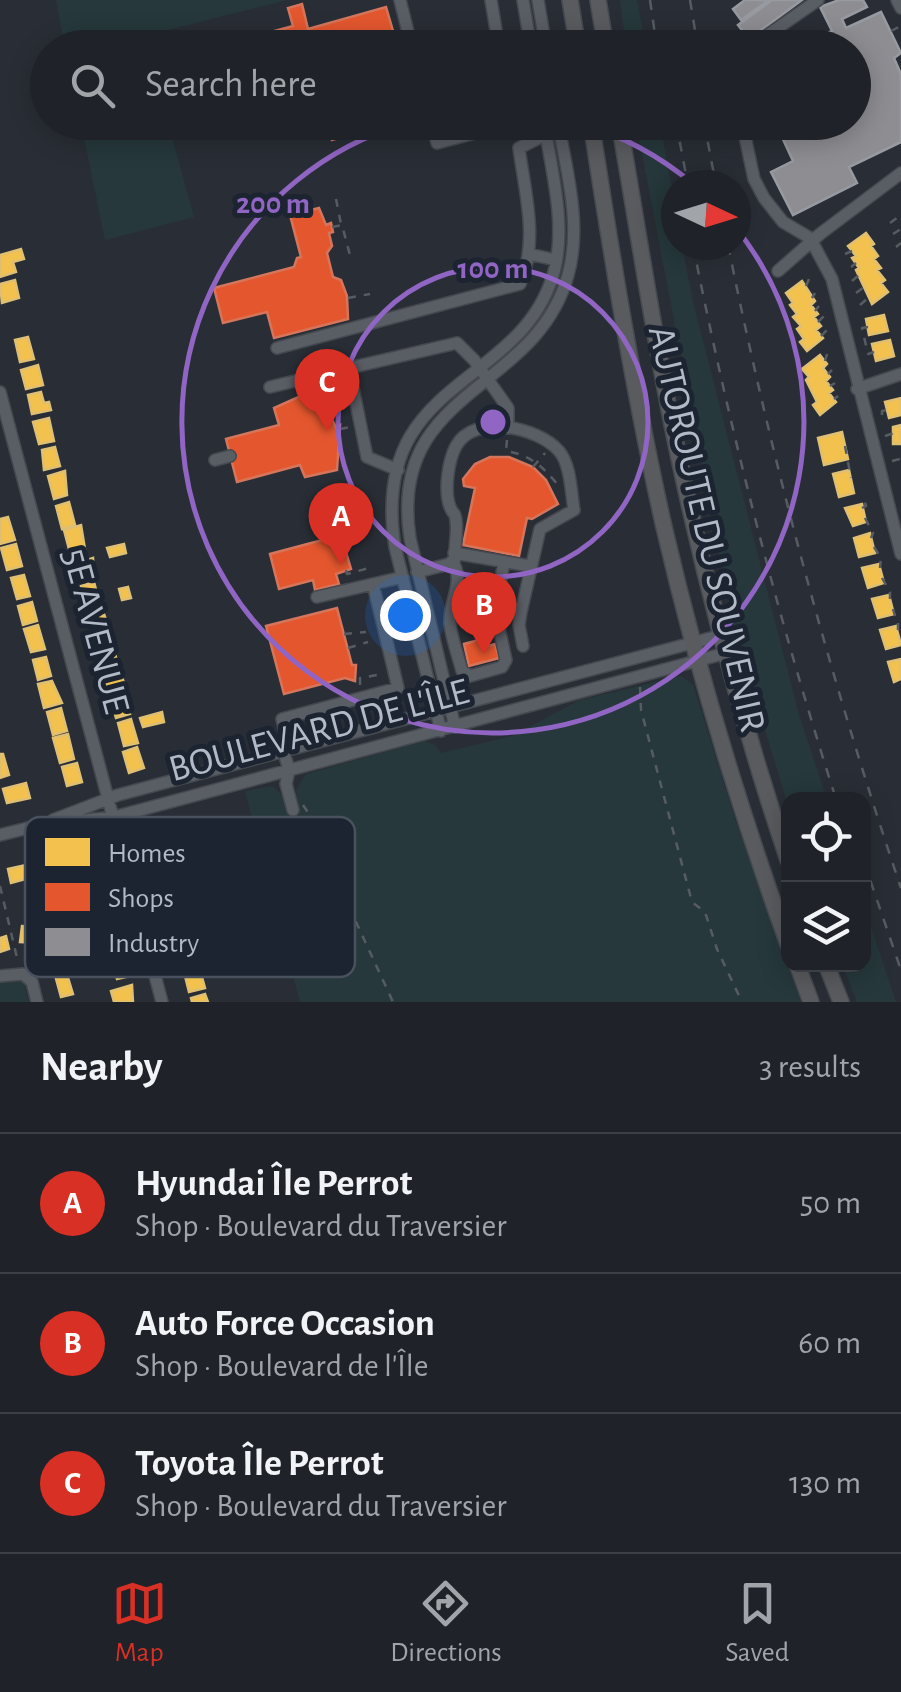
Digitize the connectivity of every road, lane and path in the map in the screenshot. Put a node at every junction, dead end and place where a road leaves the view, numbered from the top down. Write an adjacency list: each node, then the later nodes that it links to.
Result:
1 (400, 0): 11 (street)
2 (491, 0): 12 (street)
3 (523, 0): 13 (street)
4 (538, 0): 14 (street)
5 (570, 0): 15 (highway)
6 (598, 0): 16 (highway)
7 (818, 0): 17 (street)
8 (897, 0): 9 (street)
9 (901, 8)
10 (901, 26): 18 (path)
11 (408, 30)
12 (496, 30)
13 (528, 30)
14 (543, 30)
15 (575, 30)
16 (603, 30)
17 (776, 30)
18 (890, 31)
19 (529, 140): 35 (street)
20 (546, 140): 38 (street)
21 (561, 140): 66 (street)
22 (594, 140): 113 (highway, AUTOROUTE DU SOUVENIR)
23 (622, 140): 111 (highway, AUTOROUTE DU SOUVENIR)
24 (746, 140): 33 (street)
25 (901, 173): 33 (street)
26 (336, 199): 29 (path)
27 (901, 215): 28 (path)
28 (890, 223)
29 (342, 225): 30 (path); 37 (path)
30 (332, 227)
31 (901, 229): 32 (path)
32 (893, 234)
33 (812, 242): 41 (street); 68 (street)
34 (852, 251): 36 (path)
35 (529, 254): 38 (street); 59 (street)
36 (845, 254)
37 (351, 259)
38 (556, 260): 63 (street)
39 (856, 263): 40 (path)
40 (851, 268)
41 (778, 271)
42 (860, 275): 44 (path)
43 (809, 279): 45 (path)
44 (852, 282)
45 (806, 286)
46 (864, 287): 47 (path)
47 (856, 293)
48 (370, 294): 49 (path)
49 (348, 298)
50 (868, 298): 51 (path)
51 (860, 304)
52 (819, 306): 53 (path)
53 (815, 311)
54 (824, 316): 55 (path)
55 (818, 322)
56 (868, 327): 60 (path)
57 (827, 330): 58 (path)
58 (821, 336)
59 (277, 348)
60 (874, 352)
61 (827, 354): 62 (path)
62 (825, 362)
63 (479, 366): 64 (street); 66 (street); 82 (street)
64 (349, 368): 67 (street); 82 (street)
65 (901, 374): 68 (street)
66 (488, 378): 72 (street); 97 (street)
67 (270, 387)
68 (857, 390): 89 (street)
69 (0, 392): 127 (street, 5E AVENUE)
70 (886, 410): 71 (path)
71 (882, 415)
72 (507, 431): 80 (path); 91 (street); 93 (street)
73 (894, 434): 74 (path)
74 (885, 436)
75 (845, 446): 83 (path)
76 (230, 456): 78 (street)
77 (900, 459): 79 (path)
78 (215, 460)
79 (892, 461)
80 (537, 462): 81 (path); 84 (path)
81 (533, 468)
82 (398, 470): 98 (street)
83 (851, 478)
84 (556, 486)
85 (864, 500): 86 (path)
86 (862, 508)
87 (865, 518): 88 (path)
88 (871, 538)
89 (900, 545)
90 (874, 548): 95 (path)
91 (454, 558): 92 (street); 97 (street); 104 (street)
92 (504, 562): 93 (street); 106 (street)
93 (530, 566): 114 (street)
94 (369, 568): 96 (path)
95 (880, 568)
96 (346, 570)
97 (417, 572): 121 (street)
98 (402, 577): 100 (street); 122 (street)
99 (882, 578): 102 (path)
100 (373, 584): 101 (street); 125 (street)
101 (318, 597)
102 (890, 599)
103 (892, 609): 105 (path)
104 (451, 611): 106 (street); 106 (street)
105 (895, 616)
106 (497, 617)
107 (898, 623): 108 (path)
108 (898, 630)
109 (366, 632): 110 (path)
110 (344, 634)
111 (722, 635): 113 (street, BOULEVARD DE L'ÎLE); 116 (highway, AUTOROUTE DU SOUVENIR)
112 (368, 642): 115 (path)
113 (693, 642): 117 (highway, AUTOROUTE DU SOUVENIR); 121 (street, BOULEVARD DE L'ÎLE)
114 (524, 646)
115 (348, 648)
116 (726, 652): 117 (street, BOULEVARD DE L'ÎLE); 134 (highway, AUTOROUTE DU SOUVENIR)
117 (699, 660): 119 (street, BOULEVARD DE L'ÎLE); 137 (highway, AUTOROUTE DU SOUVENIR)
118 (377, 676): 120 (path)
119 (640, 676): 123 (street, BOULEVARD DE L'ÎLE); 148 (path)
120 (359, 692)
121 (450, 706): 122 (street, BOULEVARD DE L'ÎLE); 123 (street)
122 (436, 710): 124 (street); 125 (street, BOULEVARD DE L'ÎLE)
123 (454, 727): 124 (street, BOULEVARD DE L'ÎLE)
124 (440, 731): 126 (street, BOULEVARD DE L'ÎLE)
125 (283, 749): 126 (street); 127 (street, BOULEVARD DE L'ÎLE)
126 (289, 770): 128 (street); 130 (street, BOULEVARD DE L'ÎLE)
127 (108, 798): 129 (street, BOULEVARD DE L'ÎLE); 130 (street, 5E AVENUE)
128 (292, 807): 131 (path)
129 (60, 817)
130 (114, 817)
131 (311, 817)
132 (25, 829): 133 (street, BOULEVARD DE L'ÎLE)
133 (0, 835)
134 (781, 838)
135 (0, 886): 138 (path)
136 (355, 920): 147 (path)
137 (781, 923)
138 (18, 965)
139 (799, 972): 149 (highway)
140 (829, 972): 150 (highway)
141 (0, 976): 142 (street)
142 (25, 976)
143 (26, 977): 145 (street)
144 (156, 977): 146 (street, 5E AVENUE)
145 (37, 1002)
146 (162, 1002)
147 (393, 1002)
148 (742, 1002)
149 (811, 1002)
150 (841, 1002)

